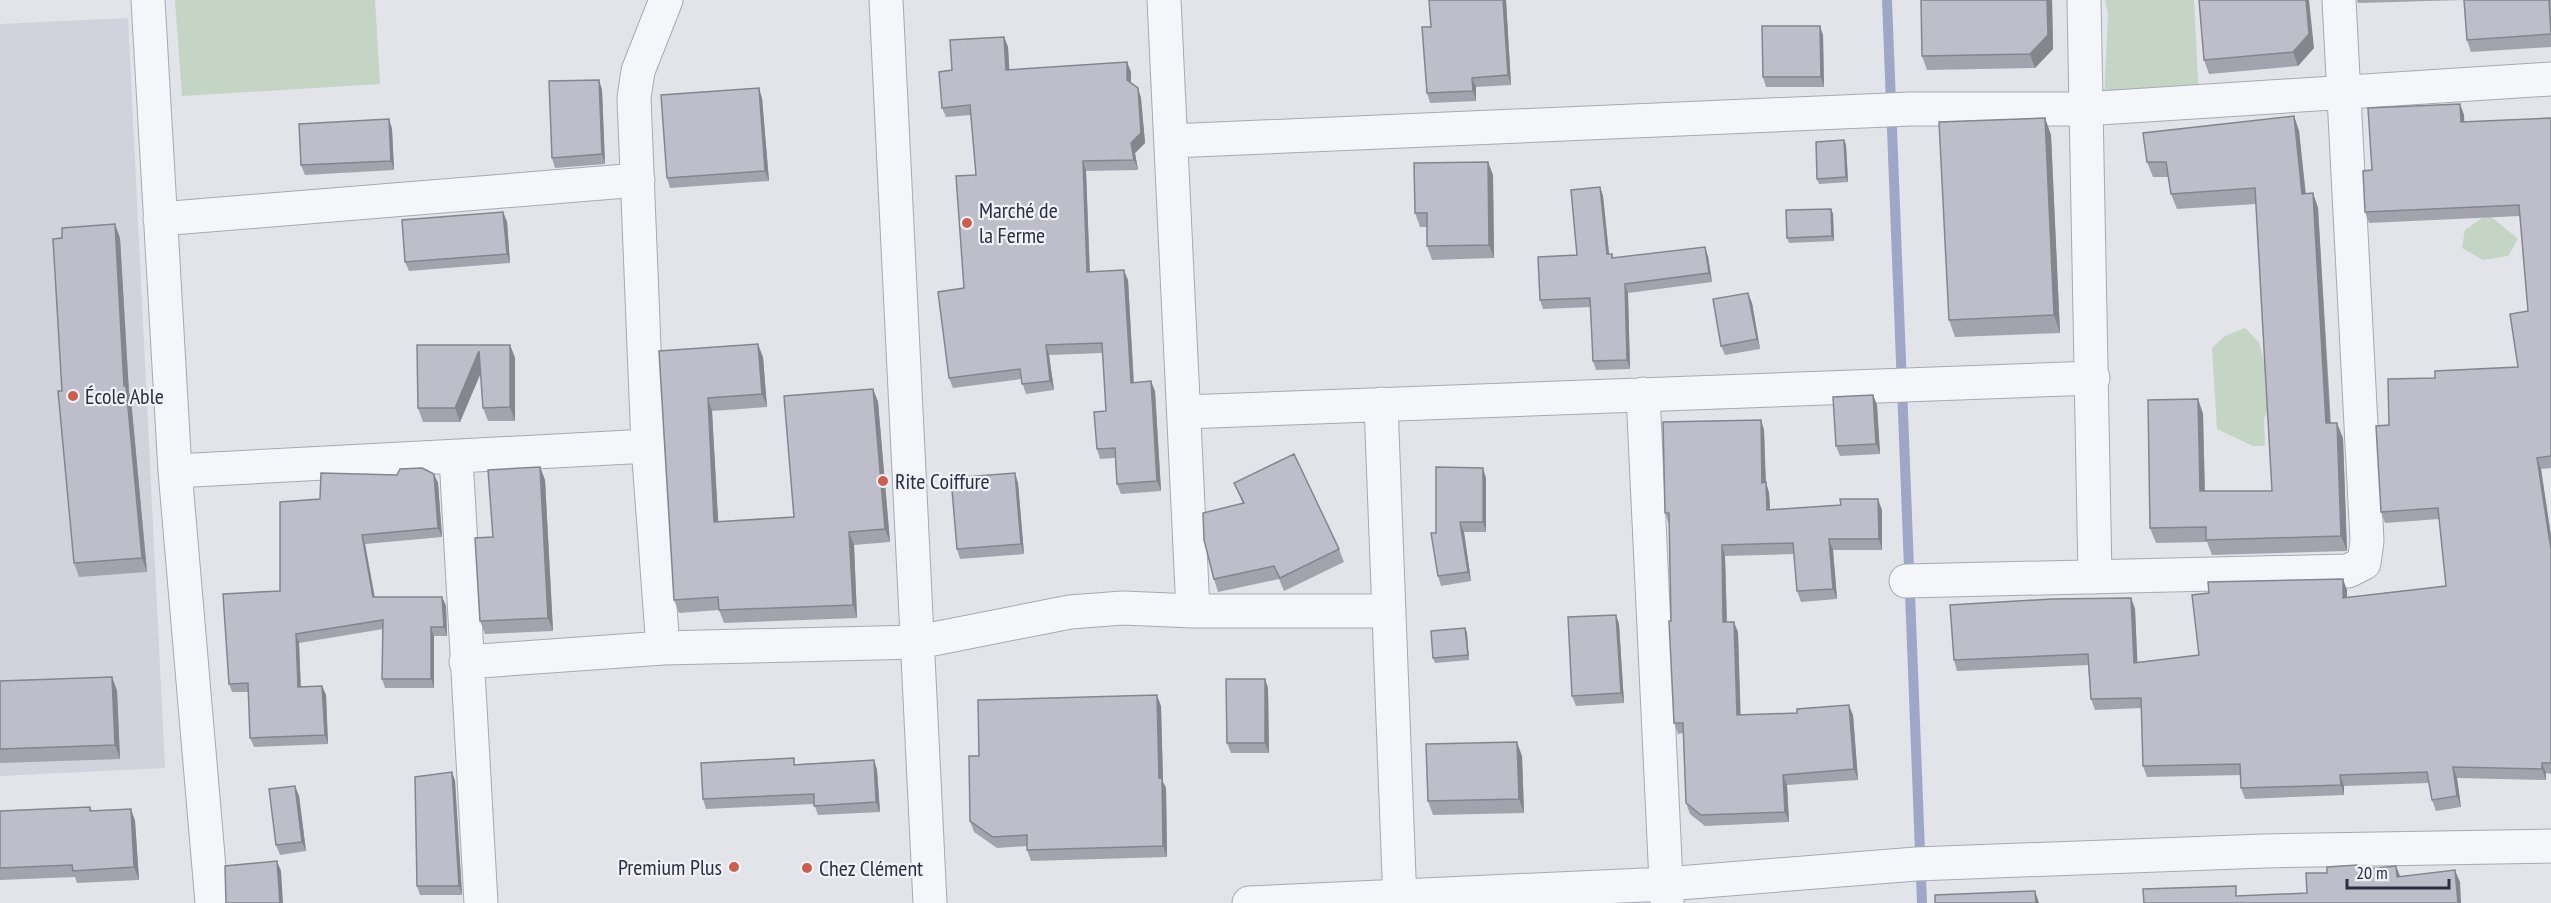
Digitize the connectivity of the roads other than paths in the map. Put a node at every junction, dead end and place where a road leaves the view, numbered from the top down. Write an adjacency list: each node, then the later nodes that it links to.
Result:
1 (148, 0): 12 (street)
2 (666, 0): 11 (street)
3 (886, 0): 24 (street)
4 (1164, 0): 10 (street)
5 (2084, 0): 9 (street)
6 (2339, 0): 8 (street)
7 (2551, 79): 8 (street)
8 (2342, 92): 9 (street); 20 (street)
9 (2084, 109): 10 (street); 13 (street)
10 (1171, 141): 16 (street)
11 (638, 180): 12 (street); 17 (street)
12 (160, 219): 19 (street)
13 (2092, 378): 14 (street); 20 (street)
14 (1643, 394): 15 (street); 28 (street)
15 (1381, 404): 16 (street); 23 (street)
16 (1184, 412): 22 (street)
17 (648, 446): 18 (street); 25 (street)
18 (456, 457): 19 (street); 26 (street)
19 (175, 471): 30 (street)
20 (2096, 577): 21 (street)
21 (1906, 581)
22 (1193, 611): 23 (street); 24 (street)
23 (1389, 611): 29 (street)
24 (918, 642): 25 (street); 32 (street)
25 (663, 648): 26 (street)
26 (466, 662): 31 (street)
27 (2551, 846): 28 (street)
28 (1667, 893): 29 (street)
29 (1400, 899): 33 (street)
30 (212, 903)
31 (481, 903)
32 (930, 903)
33 (1249, 903)

